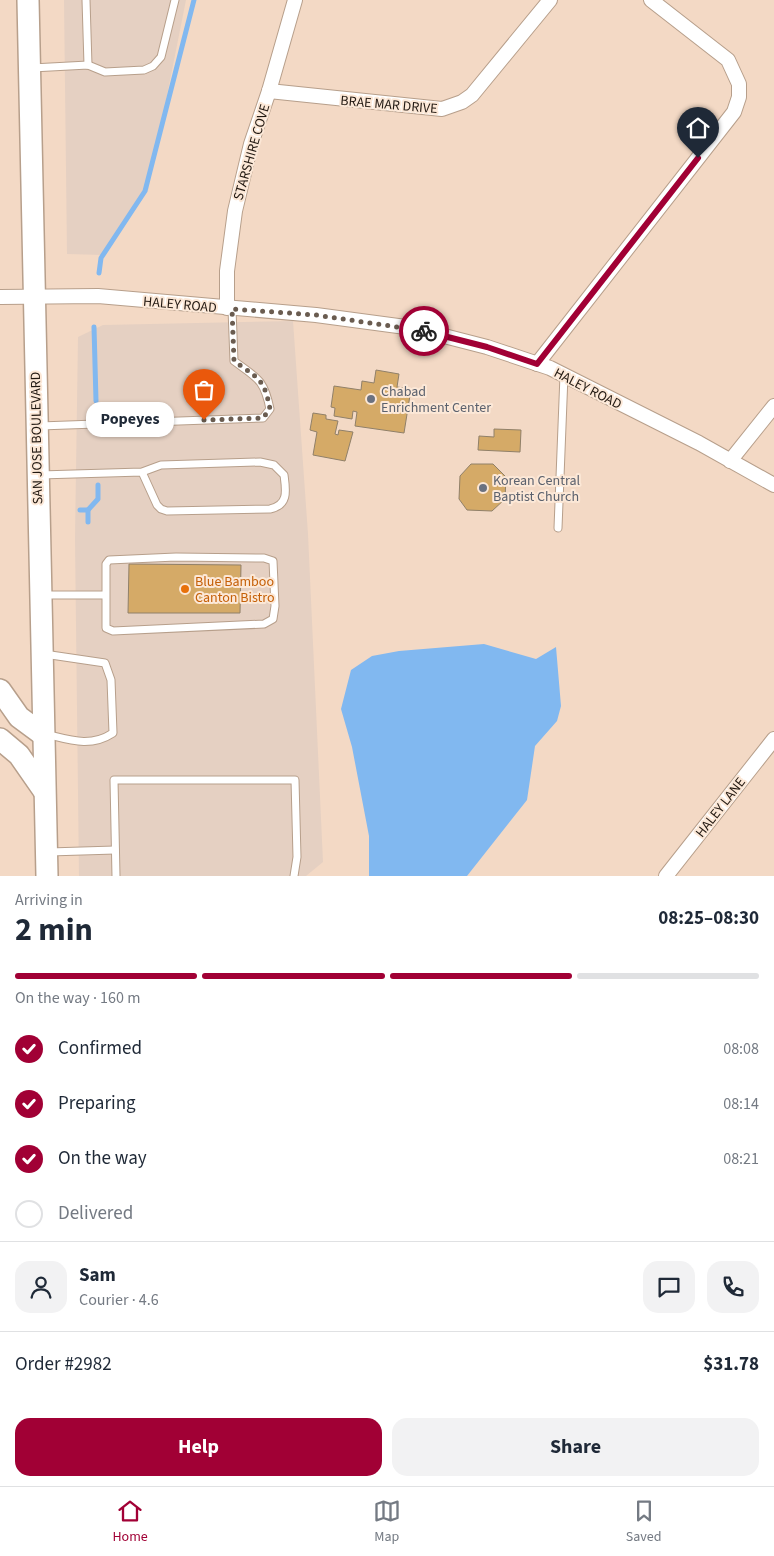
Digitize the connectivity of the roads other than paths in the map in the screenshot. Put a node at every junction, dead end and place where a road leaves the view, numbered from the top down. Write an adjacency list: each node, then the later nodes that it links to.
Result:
1 (28, 0): 8 (main road, SAN JOSE BOULEVARD)
2 (86, 0): 7 (lane)
3 (174, 0): 7 (lane)
4 (295, 0): 9 (street, STARSHIRE COVE)
5 (550, 0): 9 (street, BRAE MAR DRIVE)
6 (651, 0): 13 (street)
7 (88, 64): 8 (lane)
8 (29, 68): 11 (main road, SAN JOSE BOULEVARD)
9 (269, 91): 12 (street, STARSHIRE COVE)
10 (0, 297): 11 (street, HALEY ROAD)
11 (34, 297): 12 (street, HALEY ROAD); 16 (main road, SAN JOSE BOULEVARD)
12 (230, 308): 13 (street, HALEY ROAD); 16 (lane)
13 (537, 364): 14 (street, HALEY ROAD)
14 (564, 375): 17 (street, HALEY ROAD); 21 (lane)
15 (774, 406): 17 (street)
16 (36, 426): 19 (main road, SAN JOSE BOULEVARD)
17 (730, 461): 20 (street, HALEY ROAD)
18 (142, 472): 18 (lane); 19 (lane)
19 (37, 475): 22 (main road, SAN JOSE BOULEVARD)
20 (774, 485)
21 (558, 528)
22 (40, 595): 23 (lane); 24 (main road, SAN JOSE BOULEVARD)
23 (104, 595): 23 (lane)
24 (41, 654): 26 (main road, SAN JOSE BOULEVARD); 26 (lane)
25 (0, 690): 26 (main road)
26 (42, 734): 29 (main road, SAN JOSE BOULEVARD)
27 (0, 739): 29 (main road)
28 (774, 739): 35 (street, HALEY LANE)
29 (44, 791): 31 (main road, SAN JOSE BOULEVARD)
30 (115, 850): 31 (lane); 33 (lane); 34 (lane)
31 (46, 852): 32 (main road, SAN JOSE BOULEVARD)
32 (46, 876)
33 (116, 876)
34 (294, 876)
35 (666, 876)

